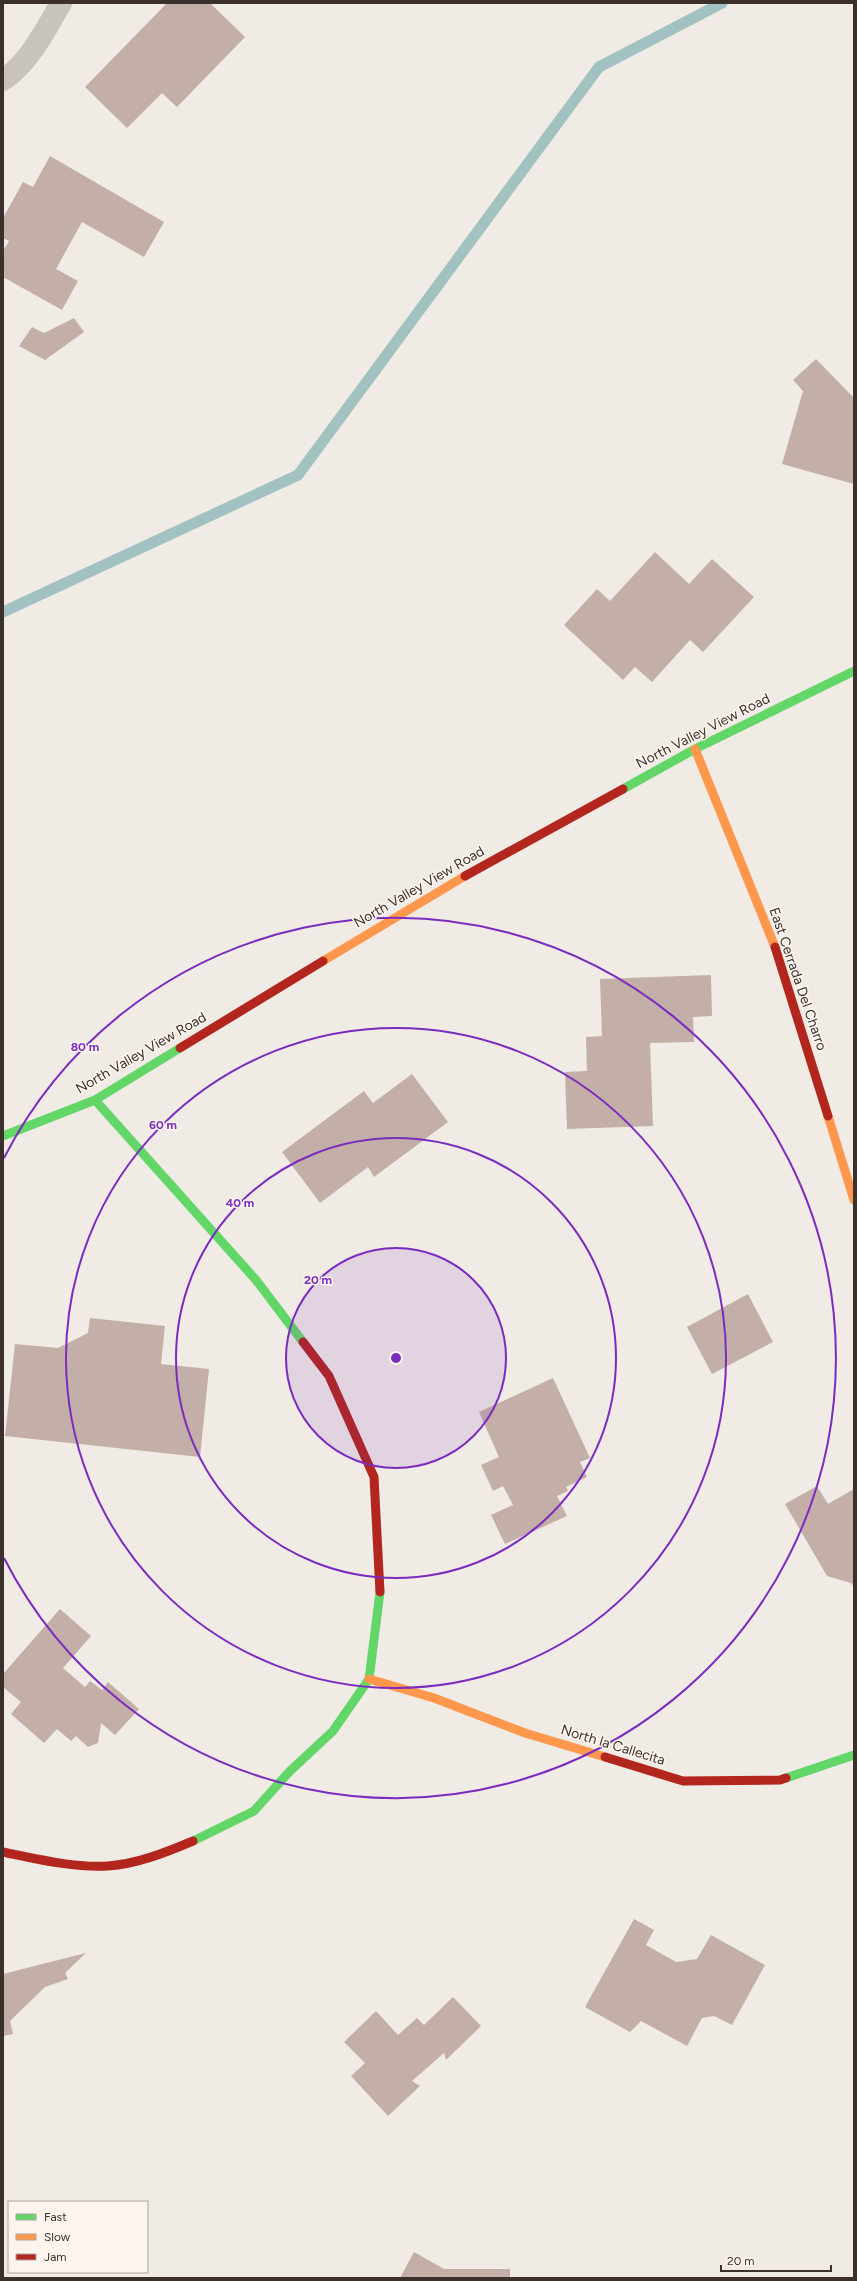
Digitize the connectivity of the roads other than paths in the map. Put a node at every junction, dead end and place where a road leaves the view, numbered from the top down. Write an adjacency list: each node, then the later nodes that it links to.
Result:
1 (61, 3): 2 (street)
2 (3, 80)
3 (854, 671): 4 (street, North Valley View Road)
4 (695, 749): 5 (street, North Valley View Road); 7 (street, East Cerrada Del Charro)
5 (94, 1100): 6 (street, North Valley View Road); 8 (street)
6 (3, 1136)
7 (854, 1200)
8 (369, 1680): 9 (street, North la Callecita); 10 (street)
9 (854, 1755)
10 (3, 1852)

